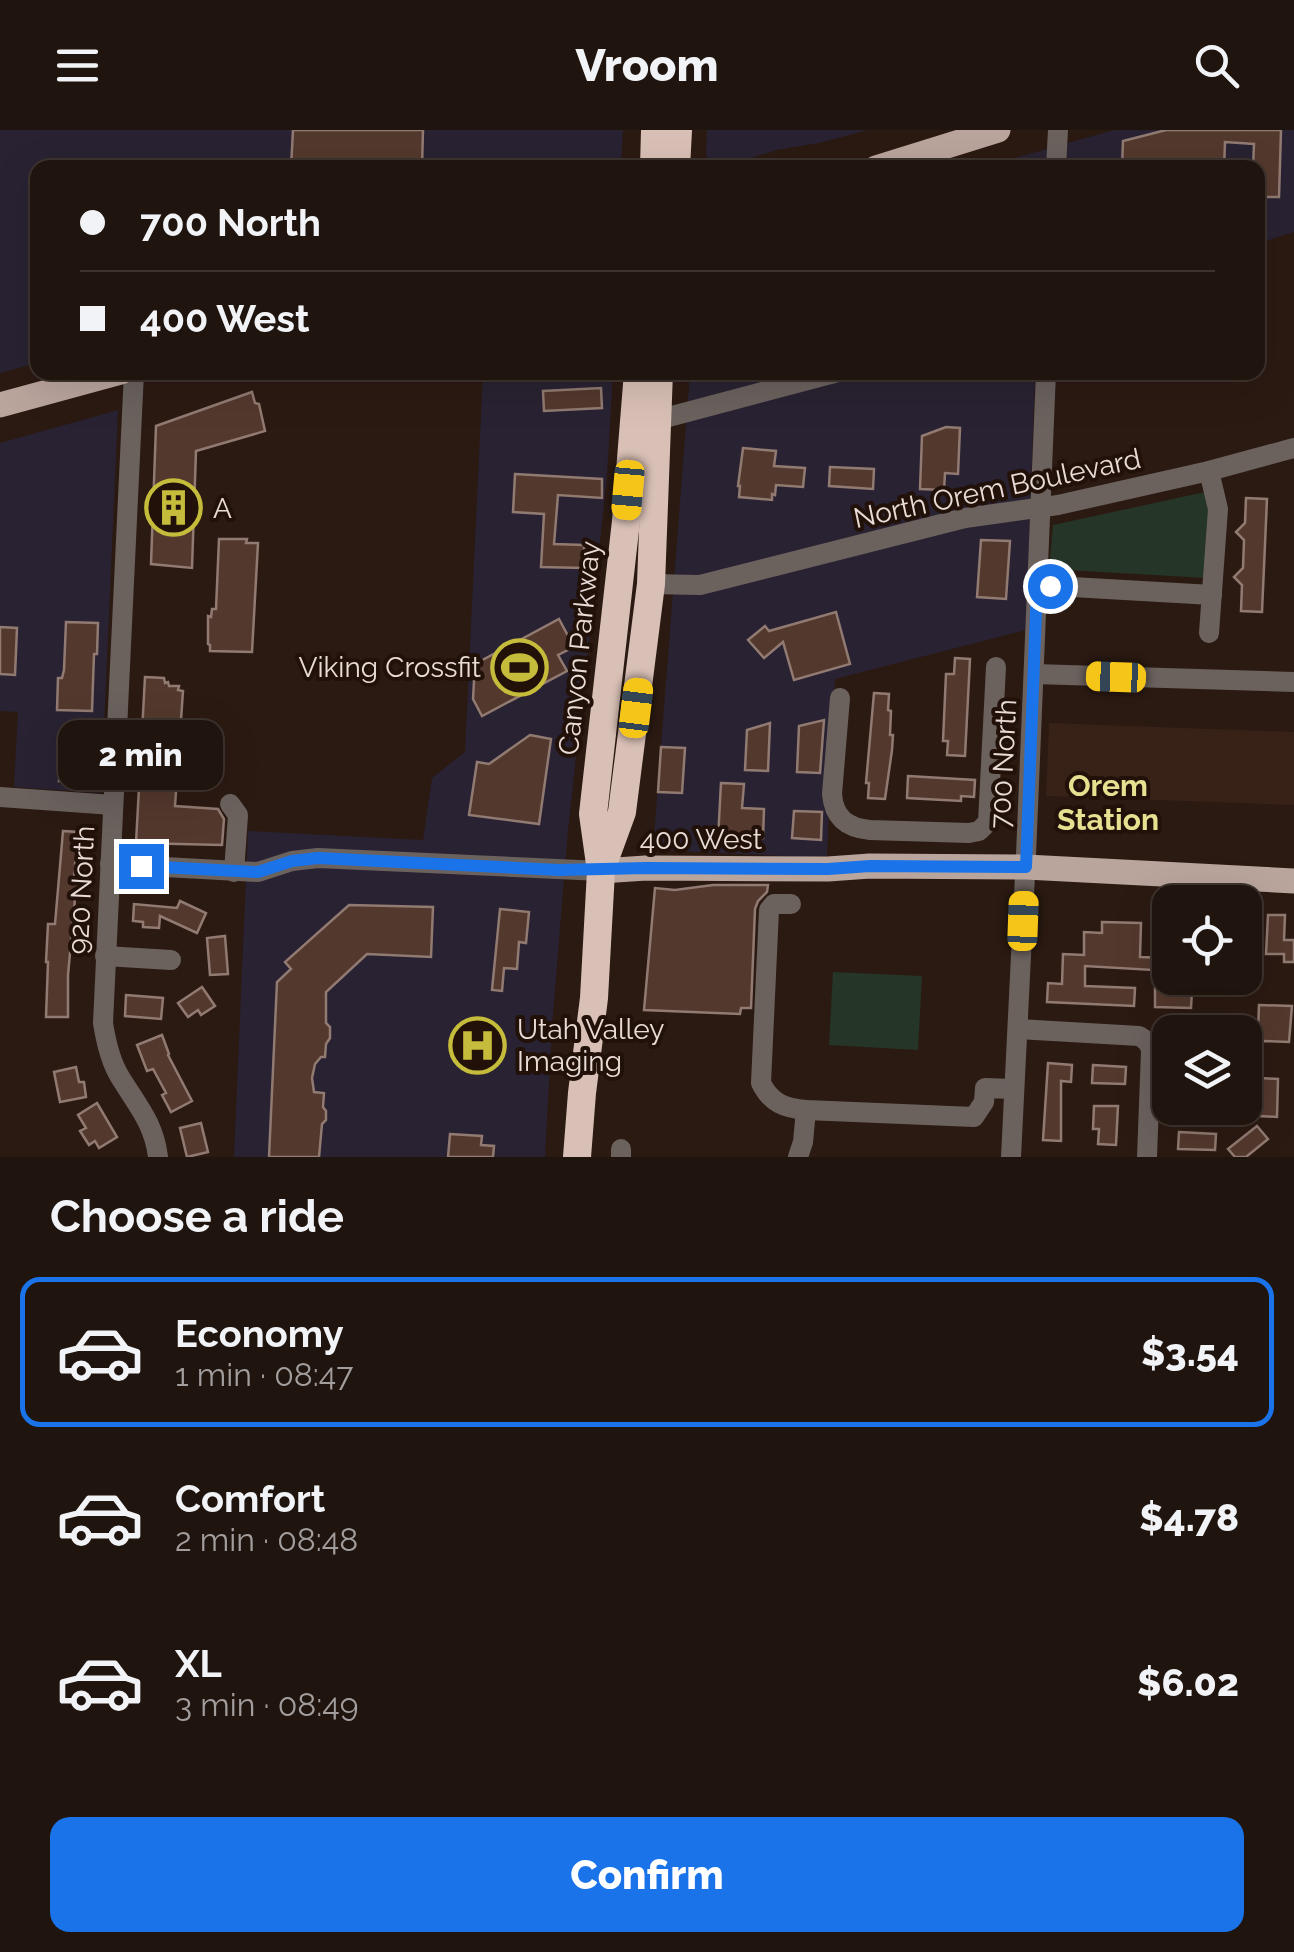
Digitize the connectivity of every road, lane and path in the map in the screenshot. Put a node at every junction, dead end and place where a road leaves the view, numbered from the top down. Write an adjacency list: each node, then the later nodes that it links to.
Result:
1 (656, 130): 5 (highway)
2 (678, 130): 6 (highway)
3 (998, 130): 7 (main road)
4 (1058, 130): 8 (street)
5 (654, 160)
6 (676, 160)
7 (902, 160)
8 (1056, 160)
9 (92, 380): 15 (main road)
10 (134, 380): 30 (street, 920 North)
11 (637, 380): 35 (highway, Canyon Parkway)
12 (660, 380): 16 (highway, Canyon Parkway)
13 (808, 380): 16 (street)
14 (1046, 380): 19 (street, 700 North)
15 (0, 405)
16 (657, 420): 20 (highway, Canyon Parkway)
17 (1294, 448): 18 (street, North Orem Boulevard)
18 (1210, 471): 19 (street, North Orem Boulevard); 22 (street)
19 (1040, 508): 20 (street, North Orem Boulevard); 21 (street, 700 North)
20 (651, 584): 35 (highway, Canyon Parkway)
21 (1037, 586): 22 (street); 25 (street, 700 North)
22 (1212, 594): 23 (street)
23 (1210, 633)
24 (996, 666): 31 (street)
25 (1034, 674): 26 (street); 34 (street, 700 North)
26 (1294, 682)
27 (840, 698): 31 (street)
28 (0, 798): 30 (street)
29 (230, 804): 36 (street)
30 (114, 805): 32 (street, 920 North)
31 (870, 830): 33 (street)
32 (110, 864): 36 (street, 400 West); 39 (street, 920 North)
33 (870, 866): 34 (main road, 400 West); 35 (main road, 400 West)
34 (1026, 867): 37 (main road, 400 West); 41 (street, 700 North)
35 (601, 870): 36 (street, 400 West); 47 (highway, Canyon Parkway)
36 (234, 872)
37 (1294, 881)
38 (790, 904): 44 (street)
39 (106, 956): 40 (street); 46 (street, 920 North)
40 (171, 960)
41 (1018, 1029): 42 (street); 43 (street, 700 North)
42 (1152, 1056)
43 (1014, 1089): 44 (street); 49 (street, 700 North)
44 (806, 1110): 48 (street)
45 (1154, 1125): 50 (street)
46 (158, 1157)
47 (577, 1157)
48 (798, 1157)
49 (1010, 1157)
50 (1147, 1157)

